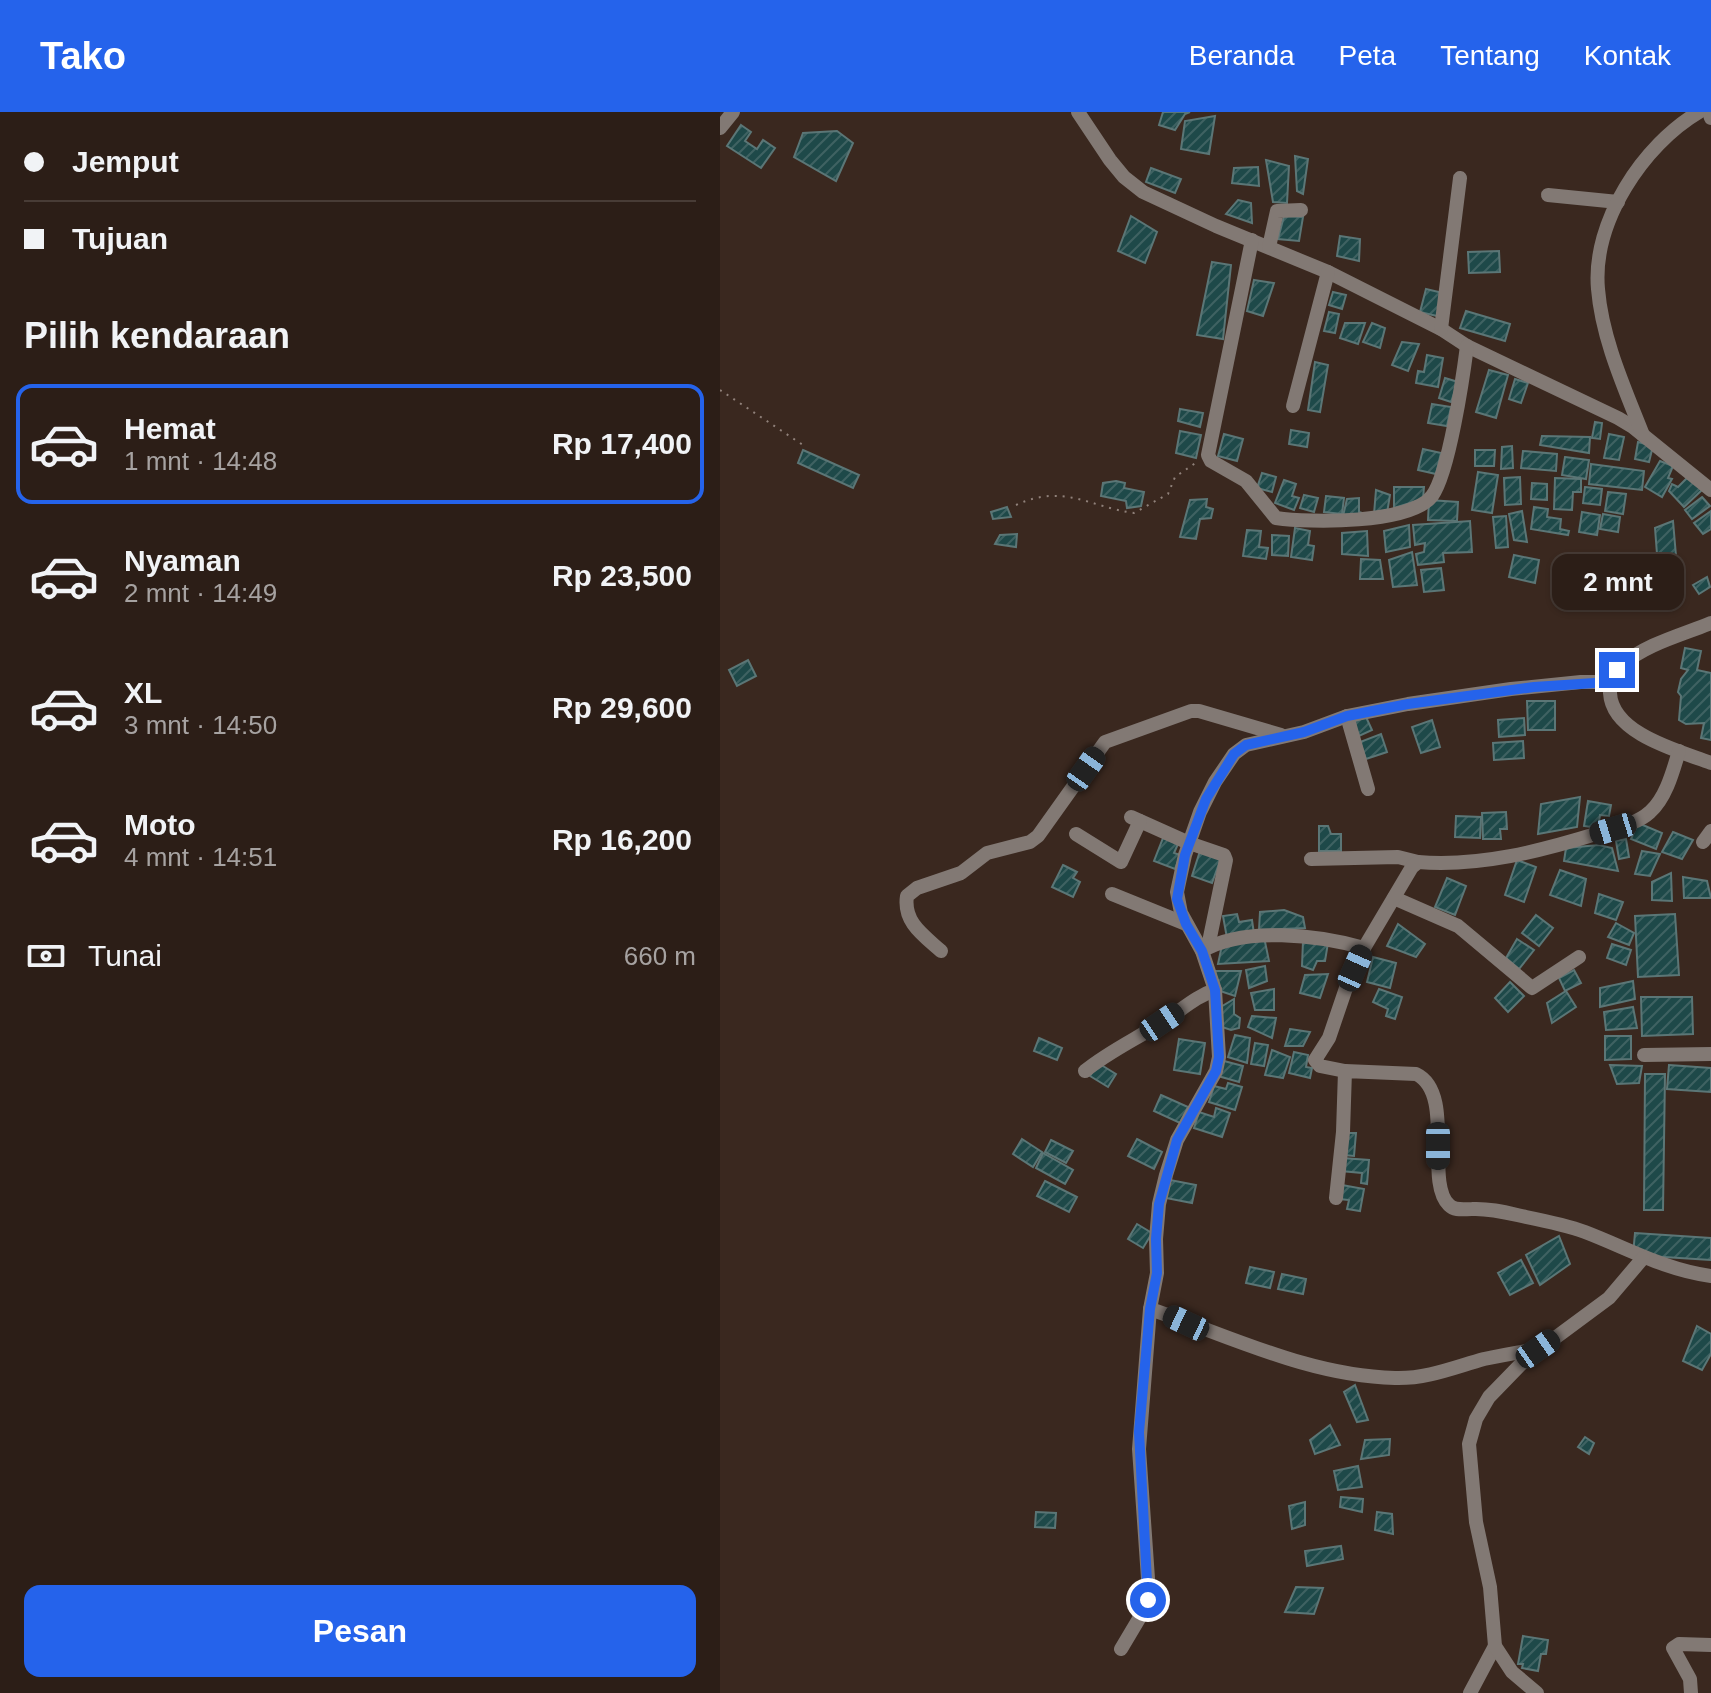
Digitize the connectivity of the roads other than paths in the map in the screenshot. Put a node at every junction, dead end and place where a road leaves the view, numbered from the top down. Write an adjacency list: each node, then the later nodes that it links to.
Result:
1 (733, 112): 6 (street)
2 (1078, 112): 11 (street)
3 (1699, 112): 9 (street)
4 (1709, 112): 5 (street)
5 (1711, 118)
6 (720, 128)
7 (1460, 178): 14 (street)
8 (1548, 195): 9 (street)
9 (1618, 202): 17 (street)
10 (1301, 210): 12 (street)
11 (1252, 240): 12 (street); 15 (street)
12 (1269, 247): 13 (street)
13 (1328, 272): 14 (street); 16 (street)
14 (1441, 329): 15 (street)
15 (1467, 346): 17 (street)
16 (1293, 406)
17 (1643, 435): 18 (street)
18 (1711, 490)
19 (1711, 623): 20 (street)
20 (1610, 682): 21 (street); 23 (street)
21 (1347, 716): 22 (street); 25 (street)
22 (1284, 736): 27 (street); 35 (street)
23 (1679, 751): 24 (street); 29 (street)
24 (1711, 763)
25 (1368, 789)
26 (1076, 834): 27 (street)
27 (1189, 843): 32 (street); 34 (street)
28 (1311, 859): 29 (street)
29 (1418, 862): 31 (street)
30 (1112, 894): 32 (street)
31 (1394, 898): 33 (street); 36 (street)
32 (1186, 924): 34 (street)
33 (1364, 948): 34 (street); 41 (street)
34 (1205, 949): 37 (street)
35 (941, 951)
36 (1579, 957)
37 (1215, 990): 40 (street); 45 (street)
38 (1711, 1054): 39 (street)
39 (1644, 1055)
40 (1085, 1071)
41 (1345, 1071): 42 (street); 43 (street)
42 (1336, 1198)
43 (1643, 1258): 44 (street); 46 (street)
44 (1711, 1276)
45 (1150, 1309): 46 (street); 49 (street)
46 (1538, 1349): 48 (street)
47 (1711, 1645): 52 (street)
48 (1495, 1646): 50 (street); 51 (street)
49 (1121, 1649)
50 (1470, 1693)
51 (1537, 1693)
52 (1691, 1693)

